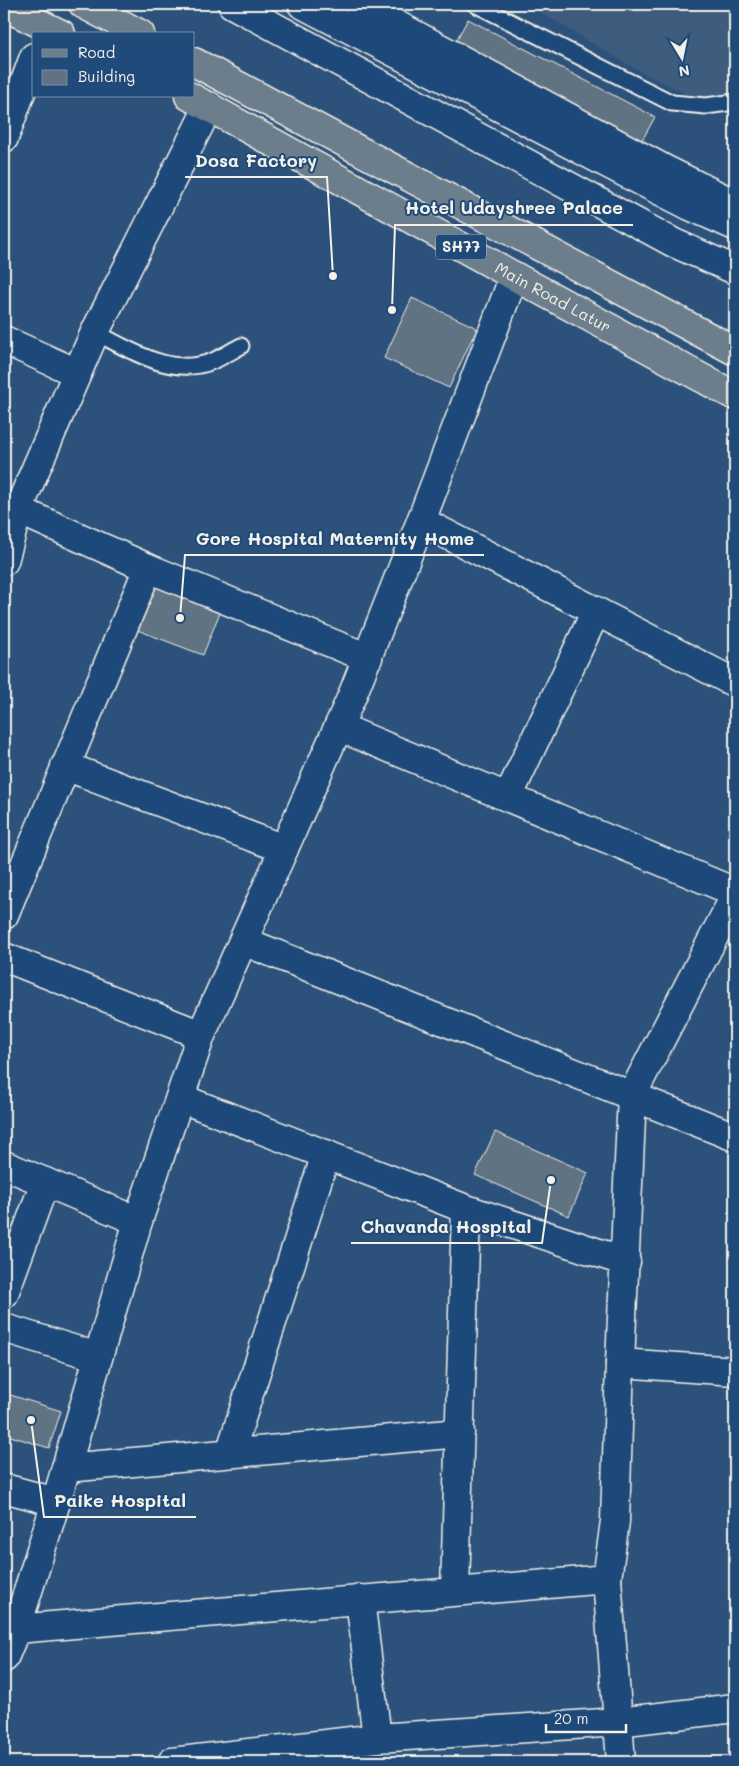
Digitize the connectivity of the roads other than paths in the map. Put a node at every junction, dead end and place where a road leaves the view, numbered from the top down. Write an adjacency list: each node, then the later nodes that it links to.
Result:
1 (83, 4): 8 (main road)
2 (232, 4): 16 (street)
3 (302, 4): 14 (street)
4 (358, 4): 15 (street)
5 (475, 4): 12 (lane)
6 (4, 6): 7 (main road)
7 (49, 31)
8 (136, 32)
9 (32, 62): 13 (street)
10 (195, 63): 23 (main road, SH77)
11 (199, 101): 19 (main road, Main Road Latur / SH77); 20 (street)
12 (735, 102)
13 (4, 138)
14 (641, 181): 16 (street); 17 (street)
15 (735, 204)
16 (622, 215): 18 (street)
17 (735, 226)
18 (735, 270)
19 (514, 276): 25 (main road, Main Road Latur / SH77); 27 (street)
20 (95, 332): 22 (lane); 24 (street)
21 (4, 340): 24 (street)
22 (241, 346)
23 (735, 351)
24 (78, 374): 26 (street)
25 (735, 396)
26 (18, 510): 28 (street); 29 (street)
27 (422, 521): 30 (street); 31 (street)
28 (4, 561)
29 (148, 568): 31 (street); 34 (street)
30 (596, 611): 32 (street); 35 (street)
31 (368, 658): 33 (street)
32 (735, 683)
33 (339, 727): 35 (street); 36 (street)
34 (65, 766): 36 (street); 39 (street)
35 (508, 797): 37 (street)
36 (284, 849): 40 (street)
37 (735, 892)
38 (735, 896): 43 (street)
39 (4, 915)
40 (243, 940): 42 (street); 43 (street)
41 (4, 957): 42 (street)
42 (201, 1035): 44 (street)
43 (632, 1095): 45 (street); 51 (street)
44 (180, 1098): 46 (street); 50 (street)
45 (735, 1137)
46 (326, 1154): 49 (street); 58 (street)
47 (4, 1165): 48 (street)
48 (45, 1182): 50 (street); 52 (street)
49 (466, 1209): 51 (street); 57 (street)
50 (138, 1221): 54 (street)
51 (626, 1262): 55 (street)
52 (4, 1294)
53 (4, 1328): 54 (street)
54 (98, 1357): 59 (street)
55 (620, 1363): 56 (street); 62 (street)
56 (735, 1371)
57 (460, 1432): 58 (street); 63 (street)
58 (230, 1453): 59 (street)
59 (66, 1468): 61 (street)
60 (4, 1488): 61 (street)
61 (56, 1502): 65 (street)
62 (608, 1579): 63 (street); 68 (street)
63 (455, 1591): 64 (street)
64 (360, 1599): 65 (street); 69 (street)
65 (16, 1629): 66 (street)
66 (4, 1658)
67 (735, 1708): 68 (street)
68 (618, 1722): 69 (street); 71 (street)
69 (377, 1738): 70 (street)
70 (172, 1762)
71 (621, 1762)

